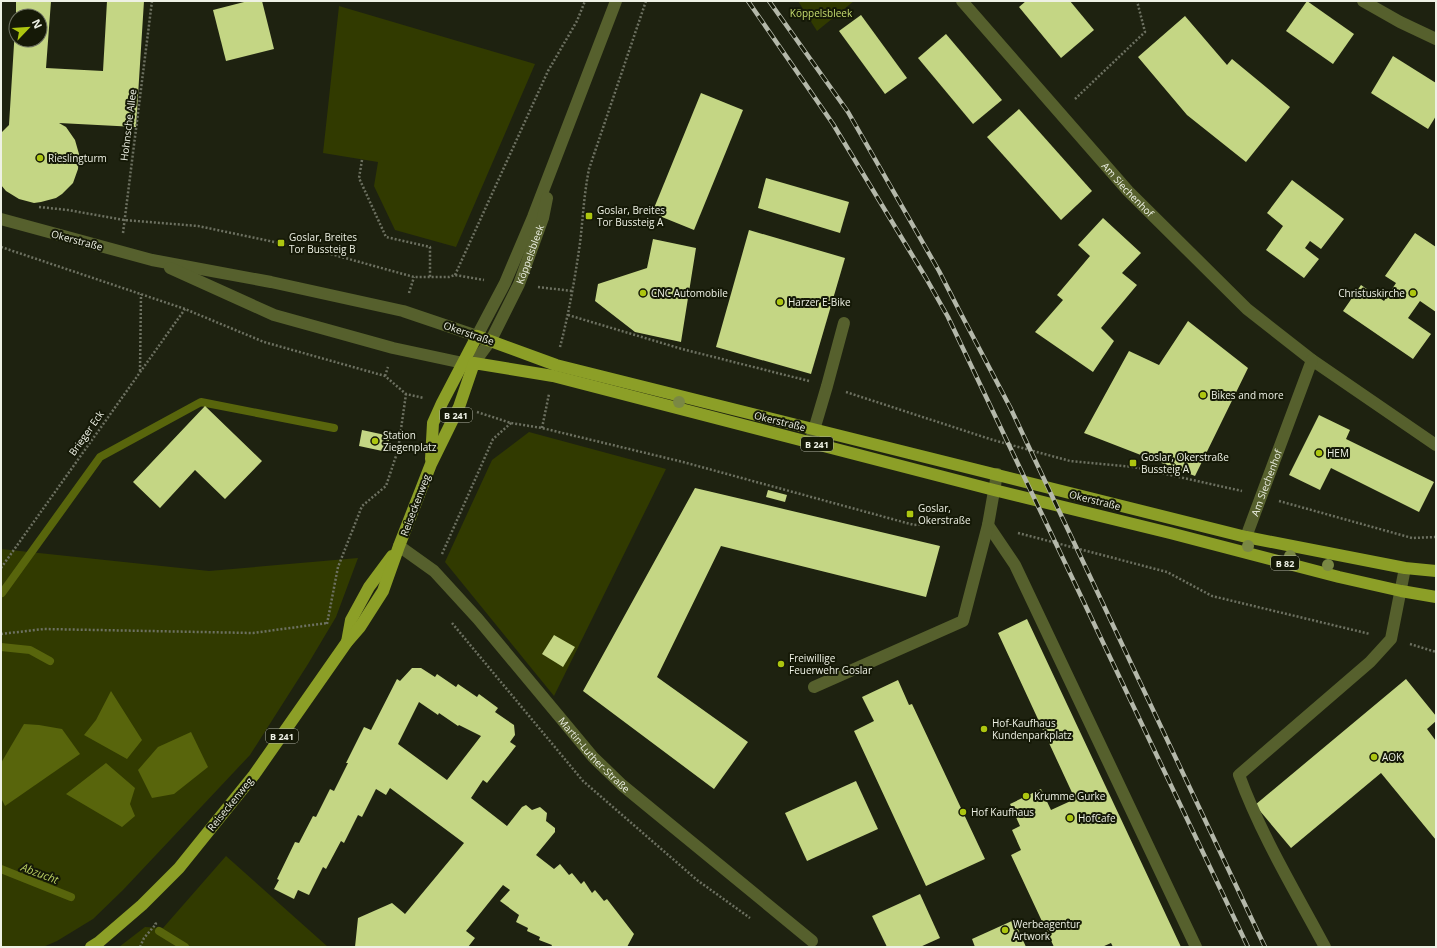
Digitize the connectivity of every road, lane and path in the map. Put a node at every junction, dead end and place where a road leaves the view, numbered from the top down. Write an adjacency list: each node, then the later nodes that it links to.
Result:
1 (152, 1): 14 (path, Hohnsche Allee)
2 (585, 1): 18 (path)
3 (616, 1): 11 (street, Köppelsbleek)
4 (646, 1): 27 (path)
5 (962, 1): 9 (street, Am Siechenhof)
6 (1137, 1): 9 (path)
7 (1363, 1): 8 (street)
8 (1436, 39)
9 (1060, 113): 24 (street, Am Siechenhof)
10 (362, 160): 18 (path)
11 (554, 164): 22 (street, Köppelsbleek); 23 (street, Köppelsbleek)
12 (33, 206): 14 (path)
13 (1, 219): 16 (street, Okerstraße)
14 (124, 220): 16 (path, Hohnsche Allee); 18 (path)
15 (1, 247): 19 (path)
16 (120, 252): 17 (street, Okerstraße)
17 (152, 260): 22 (street, Okerstraße); 25 (street, Okerstraße)
18 (430, 278)
19 (141, 294): 20 (path); 26 (path)
20 (185, 308): 26 (path, Brieger Eck); 50 (path)
21 (844, 323): 27 (street)
22 (477, 336): 23 (main road, Okerstraße / B 241); 25 (main road, Reiseckenweg / B 241)
23 (491, 340): 25 (street, Reiseckenweg); 29 (main road, Okerstraße / B 241)
24 (1312, 360): 31 (street, Am Siechenhof); 35 (street, Am Siechenhof)
25 (469, 363): 30 (main road, Okerstraße / B 241); 32 (main road, Reiseckenweg / B 241); 32 (main road, Reiseckenweg / B 241)
26 (140, 371): 42 (path, Brieger Eck)
27 (827, 386): 29 (street); 35 (path)
28 (511, 423): 44 (path)
29 (814, 430): 30 (street); 33 (main road, Okerstraße / B 241)
30 (810, 443): 34 (main road, Okerstraße / B 241)
31 (1436, 445)
32 (431, 464): 41 (main road, Reiseckenweg / B 241)
33 (997, 474): 34 (street); 36 (main road, Okerstraße / B 241)
34 (994, 490): 37 (street); 38 (main road, Okerstraße / B 241)
35 (1260, 496): 39 (street, Am Siechenhof); 40 (path)
36 (1145, 512): 39 (main road, Okerstraße / B 82)
37 (988, 525): 51 (street); 54 (street)
38 (1170, 533): 46 (main road, Okerstraße / B 82)
39 (1246, 537): 43 (main road, Okerstraße / B 82)
40 (1436, 538)
41 (399, 546): 44 (street, Martin-Luther-Straße); 53 (main road, Reiseckenweg / B 241)
42 (1, 568)
43 (1405, 568): 45 (main road, Okerstraße / B 82); 46 (street)
44 (434, 571): 52 (street, Martin-Luther-Straße)
45 (1436, 571)
46 (1401, 592): 47 (main road, Okerstraße / B 82); 55 (street)
47 (1422, 595): 48 (main road, B 82); 49 (main road, B 82)
48 (1436, 597)
49 (1436, 604)
50 (1, 634)
51 (814, 687)
52 (812, 941)
53 (91, 947)
54 (1196, 947)
55 (1325, 947)

